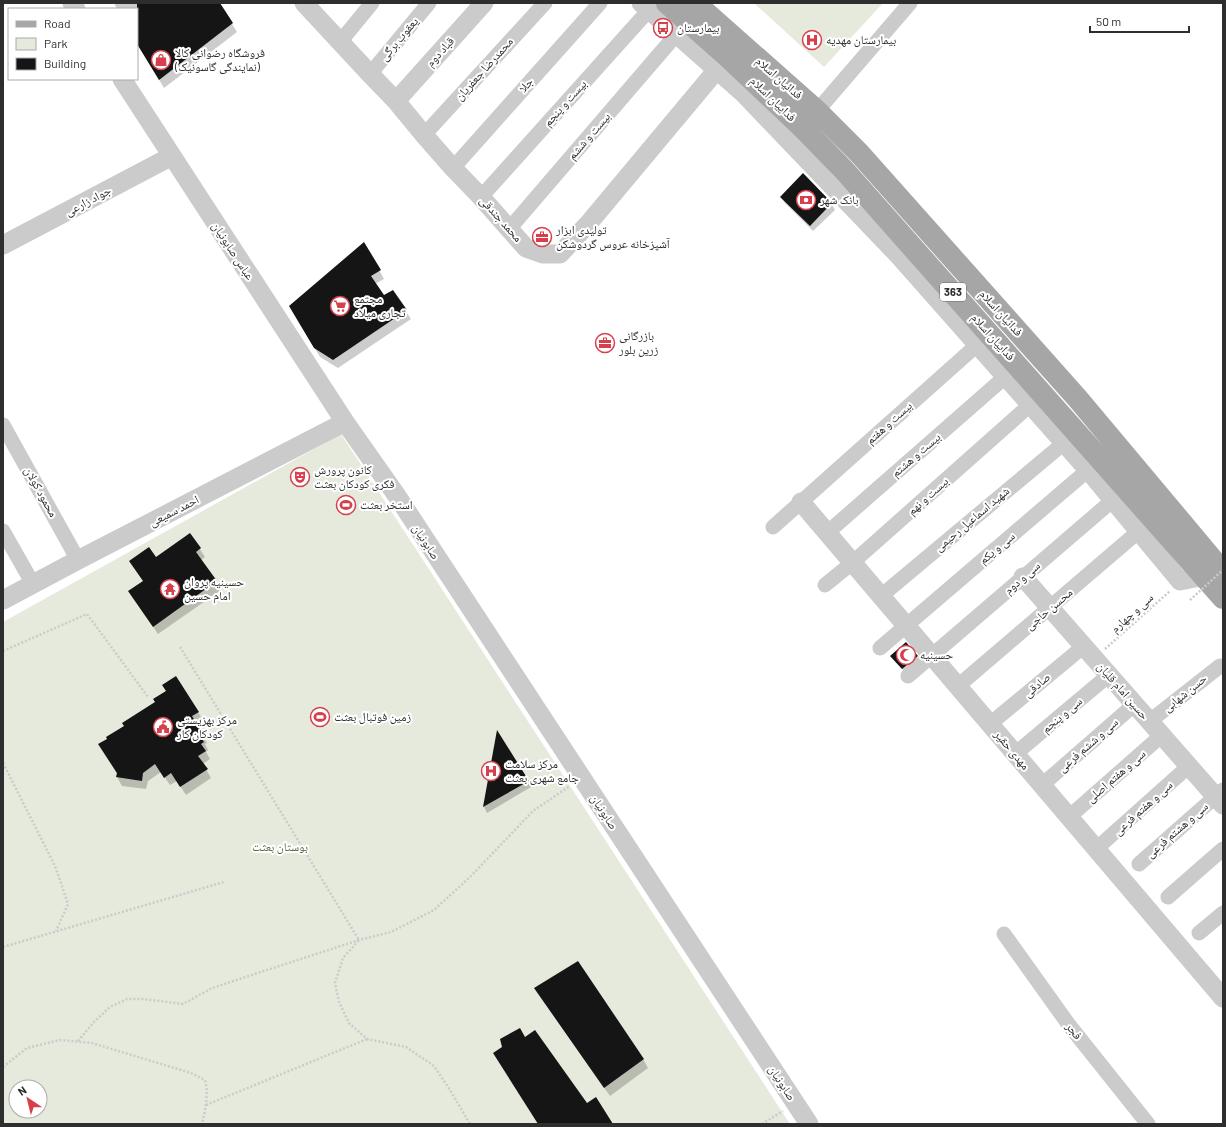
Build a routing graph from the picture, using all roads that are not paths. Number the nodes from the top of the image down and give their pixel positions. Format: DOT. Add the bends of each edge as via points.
graph roads {
  1 [pos="372,3"];
  2 [pos="429,3"];
  3 [pos="484,3"];
  4 [pos="545,3"];
  5 [pos="600,3"];
  6 [pos="695,3"];
  7 [pos="910,3"];
  8 [pos="308,4"];
  9 [pos="652,5"];
  10 [pos="340,42"];
  11 [pos="669,43"];
  12 [pos="723,63"];
  13 [pos="370,74"];
  14 [pos="123,80"];
  15 [pos="396,101"];
  16 [pos="817,111"];
  17 [pos="424,135"];
  18 [pos="172,156"];
  19 [pos="452,168"];
  20 [pos="837,177"];
  21 [pos="481,197"];
  22 [pos="509,229"];
  23 [pos="3,245"];
  24 [pos="977,344"];
  25 [pos="1005,376"];
  26 [pos="1078,399"];
  27 [pos="1030,405"];
  28 [pos="345,422"];
  29 [pos="3,425"];
  30 [pos="1064,443"];
  31 [pos="1088,470"];
  32 [pos="1113,500"];
  33 [pos="801,502"];
  34 [pos="773,527"];
  35 [pos="3,531"];
  36 [pos="1139,531"];
  37 [pos="827,533"];
  38 [pos="1180,548"];
  39 [pos="78,560"];
  40 [pos="852,562"];
  41 [pos="1217,573"];
  42 [pos="1023,577"];
  43 [pos="32,584"];
  44 [pos="825,586"];
  45 [pos="881,596"];
  46 [pos="1223,598"];
  47 [pos="3,600"];
  48 [pos="1050,608"];
  49 [pos="906,625"];
  50 [pos="880,648"];
  51 [pos="1089,652"];
  52 [pos="932,656"];
  53 [pos="1220,666"];
  54 [pos="1109,675"];
  55 [pos="908,676"];
  56 [pos="958,686"];
  57 [pos="1135,704"];
  58 [pos="1150,721"];
  59 [pos="990,724"];
  60 [pos="1162,735"];
  61 [pos="1015,754"];
  62 [pos="1189,766"];
  63 [pos="1042,785"];
  64 [pos="1221,797"];
  65 [pos="1069,817"];
  66 [pos="1096,849"];
  67 [pos="1223,849"];
  68 [pos="1139,864"];
  69 [pos="1168,897"];
  70 [pos="1223,913"];
  71 [pos="1199,933"];
  72 [pos="1004,934"];
  73 [pos="1223,998"];
  74 [pos="809,1124"];
  75 [pos="1148,1124"];
  1 -- 10 [label="street"];
  2 -- 13 [label="street, یعقوب برگی"];
  3 -- 15 [label="street, قباد دوم"];
  4 -- 17 [label="street, محمدرضا جعفریان"];
  5 -- 19 [label="street, جلا"];
  6 -- 16 [label="main road, فدائیان اسلام"];
  7 -- 16 [label="street"];
  8 -- 10 [label="street, محمد جندقی"];
  9 -- 12 [label="main road, فداییان اسلام / 363"];
  9 -- 21 [label="street, بیست و پنجم"];
  10 -- 13 [label="street, محمد جندقی"];
  11 -- 22 [label="street, بیست و ششم"];
  12 -- 20 [label="main road, فداییان اسلام / 363" via="803,128"];
  12 -- 22 [label="street, محمد جندقی" via="560,254 543,254 526,248"];
  13 -- 15 [label="street, محمد جندقی"];
  14 -- 18 [label="street, عباس صابونیان"];
  15 -- 17 [label="street, محمد جندقی"];
  16 -- 26 [label="main road, فدائیان اسلام" via="859,153"];
  17 -- 19 [label="street, محمد جندقی"];
  18 -- 23 [label="street, جواد زارعی"];
  18 -- 28 [label="street, عباس صابونیان"];
  19 -- 21 [label="street, محمد جندقی"];
  20 -- 24 [label="street" via="899,256"];
  20 -- 38 [label="main road, فداییان اسلام / 363"];
  21 -- 22 [label="street, محمد جندقی"];
  24 -- 25 [label="street"];
  24 -- 33 [label="street, بیست و هفتم"];
  25 -- 27 [label="street"];
  25 -- 37 [label="street, بیست و هشتم"];
  26 -- 38 [label="main road" via="1088,420 1164,519"];
  26 -- 41 [label="main road, فدائیان اسلام"];
  27 -- 30 [label="street"];
  27 -- 40 [label="street, بیست و نهم"];
  28 -- 39 [label="street, احمد سمیعی"];
  28 -- 74 [label="street, صابونیان" via="397,496"];
  29 -- 39 [label="street, محمود کولان"];
  30 -- 31 [label="street"];
  30 -- 45 [label="street, شهید اسماعیل رحیمی"];
  31 -- 32 [label="street"];
  31 -- 49 [label="street, سی و یکم"];
  32 -- 36 [label="street"];
  32 -- 42 [label="street, سی و دوم"];
  33 -- 34 [label="street, بیست و هفتم"];
  33 -- 37 [label="street, مهدی حقیر"];
  35 -- 43 [label="street"];
  36 -- 41 [label="street" via="1183,588"];
  36 -- 48 [label="street, محسن حاجی"];
  37 -- 40 [label="street, مهدی حقیر"];
  38 -- 41 [label="main road, فداییان اسلام / 363"];
  39 -- 43 [label="street, احمد سمیعی"];
  40 -- 44 [label="street, بیست و نهم"];
  40 -- 45 [label="street, مهدی حقیر"];
  41 -- 46 [label="main road, فداییان اسلام / 363"];
  42 -- 48 [label="street, حسین امام قلیان"];
  42 -- 52 [label="street, سی و دوم"];
  43 -- 47 [label="street, احمد سمیعی"];
  45 -- 49 [label="street, مهدی حقیر"];
  48 -- 51 [label="street, حسین امام قلیان"];
  48 -- 56 [label="street, محسن حاجی"];
  49 -- 50 [label="street, سی و یکم"];
  49 -- 52 [label="street, مهدی حقیر"];
  51 -- 54 [label="street, حسین امام قلیان"];
  51 -- 59 [label="street, صادقی"];
  52 -- 55 [label="street, سی و دوم"];
  52 -- 56 [label="street, مهدی حقیر"];
  53 -- 58 [label="street, حسن شهابی"];
  54 -- 57 [label="street, حسین امام قلیان"];
  54 -- 61 [label="street, سی و پنجم"];
  56 -- 59 [label="street, مهدی حقیر"];
  57 -- 58 [label="street, حسین امام قلیان"];
  57 -- 63 [label="street, سی و ششم فرعی"];
  58 -- 60 [label="street, حسین امام قلیان"];
  59 -- 61 [label="street, مهدی حقیر"];
  60 -- 62 [label="street, حسین امام قلیان"];
  60 -- 65 [label="street, سی و هفتم اصلی"];
  61 -- 63 [label="street, مهدی حقیر"];
  62 -- 64 [label="street, حسین امام قلیان"];
  62 -- 66 [label="street, سی و هفتم فرعی"];
  63 -- 65 [label="street, مهدی حقیر"];
  64 -- 68 [label="street, سی و هشتم فرعی"];
  65 -- 66 [label="street, مهدی حقیر"];
  66 -- 73 [label="street, مهدی حقیر"];
  67 -- 69 [label="street"];
  70 -- 71 [label="street"];
  72 -- 75 [label="street, فجر" via="1069,1025"];
}
